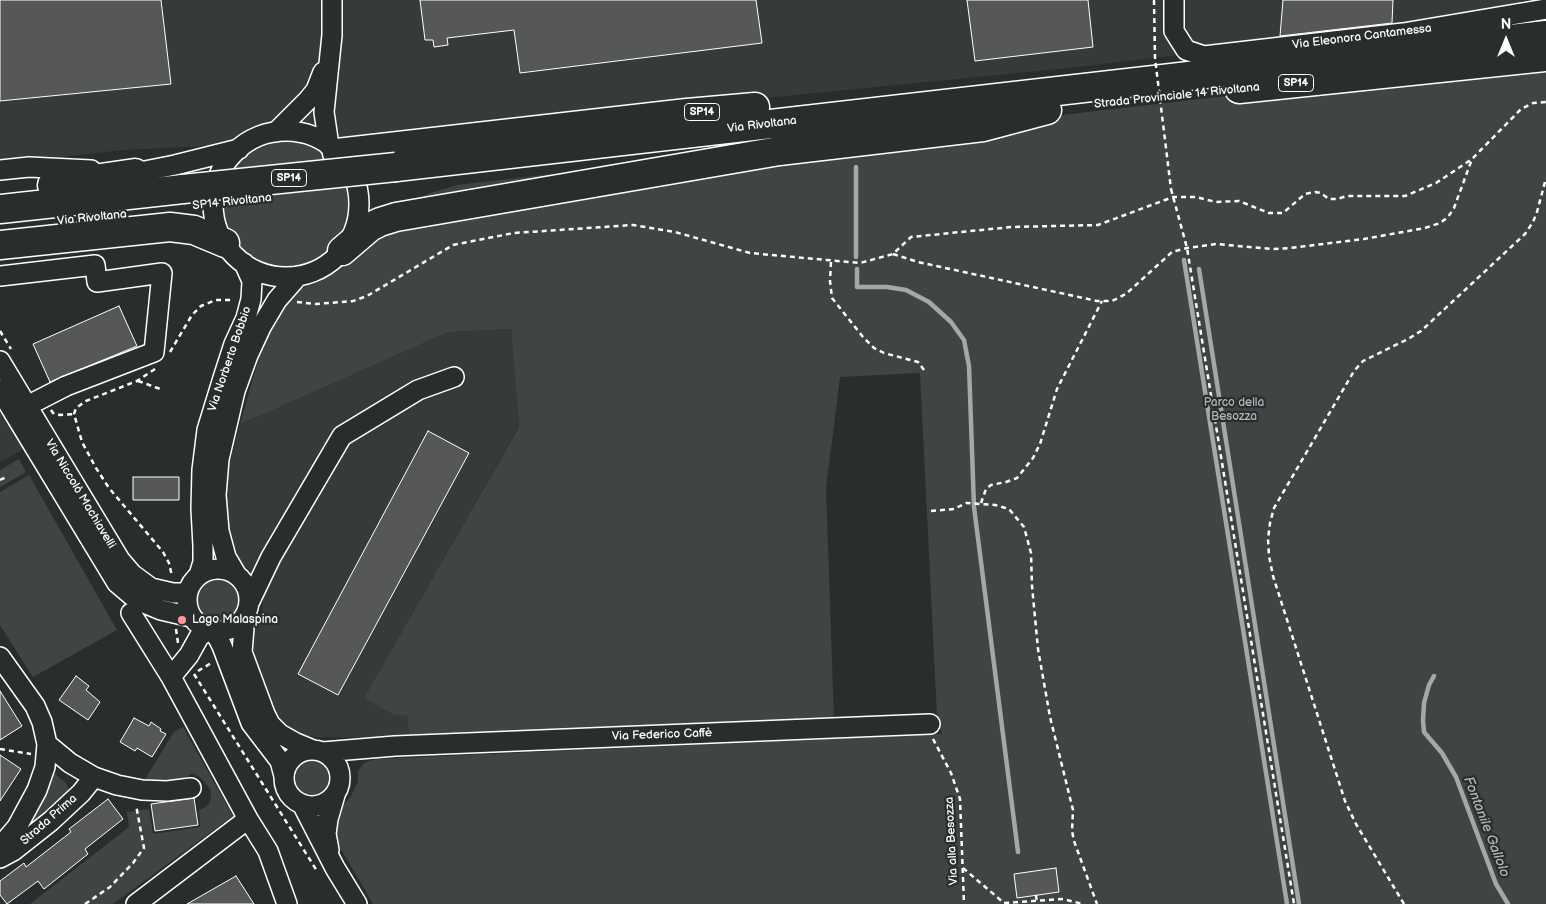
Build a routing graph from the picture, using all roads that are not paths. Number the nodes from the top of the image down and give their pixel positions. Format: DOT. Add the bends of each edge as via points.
graph roads {
  1 [pos="332,0"];
  2 [pos="1174,0"];
  3 [pos="1546,9"];
  4 [pos="1546,35"];
  5 [pos="330,55"];
  6 [pos="1546,57"];
  7 [pos="1068,90"];
  8 [pos="1047,110"];
  9 [pos="276,132"];
  10 [pos="239,149"];
  11 [pos="333,149"];
  12 [pos="0,170"];
  13 [pos="135,173"];
  14 [pos="397,175"];
  15 [pos="0,191"];
  16 [pos="184,198"];
  17 [pos="0,209"];
  18 [pos="0,228"];
  19 [pos="225,243"];
  20 [pos="0,246"];
  21 [pos="342,251"];
  22 [pos="244,263"];
  23 [pos="0,276"];
  24 [pos="298,276"];
  25 [pos="7,358"];
  26 [pos="454,377"];
  27 [pos="0,390"];
  28 [pos="35,402"];
  29 [pos="266,566"];
  30 [pos="199,575"];
  31 [pos="240,578"];
  32 [pos="187,593"];
  33 [pos="247,608"];
  34 [pos="131,613"];
  35 [pos="202,625"];
  36 [pos="0,657"];
  37 [pos="174,672"];
  38 [pos="930,724"];
  39 [pos="395,746"];
  40 [pos="46,751"];
  41 [pos="318,751"];
  42 [pos="284,776"];
  43 [pos="94,777"];
  44 [pos="191,788"];
  45 [pos="338,788"];
  46 [pos="302,804"];
  47 [pos="248,819"];
  48 [pos="0,847"];
  49 [pos="0,858"];
  50 [pos="335,868"];
  51 [pos="136,904"];
  52 [pos="287,904"];
  53 [pos="357,904"];
  1 -- 5 [label="street, Via Norberto Bobbio"];
  2 -- 3 [label="street, Via Eleonora Cantamessa" via="1174,31 1186,50 1204,56 1403,33"];
  4 -- 7 [label="highway, Strada Provinciale 14 Rivoltana / SP14"];
  5 -- 9 [label="street, Via Norberto Bobbio" via="316,90"];
  5 -- 11 [label="street, Via Norberto Bobbio" via="324,112"];
  6 -- 8 [label="highway, Strada Provinciale 14 Rivoltana / SP14"];
  7 -- 11 [label="highway, SP14" via="986,88 697,112"];
  7 -- 14 [label="highway, Via Rivoltana / SP14"];
  8 -- 14 [label="highway, Via Rivoltana / SP14"];
  8 -- 21 [label="highway, SP14" via="983,127 779,151 396,217 370,227"];
  9 -- 10 [label="street, Via Norberto Bobbio" via="256,138"];
  9 -- 11 [label="street, Via Norberto Bobbio" via="307,134"];
  10 -- 13 [label="street"];
  10 -- 19 [label="street, Via Norberto Bobbio" via="222,170 214,190 215,218"];
  11 -- 21 [label="street, Via Norberto Bobbio" via="350,171 358,198 355,226"];
  12 -- 13 [label="street" via="29,167"];
  13 -- 15 [label="highway"];
  14 -- 16 [label="highway, SP14 Rivoltana / SP14, bridge"];
  16 -- 17 [label="highway, Via Rivoltana / SP14"];
  16 -- 18 [label="highway, Via Rivoltana / SP14"];
  19 -- 20 [label="highway" via="194,230 170,227"];
  19 -- 22 [label="street, Via Norberto Bobbio"];
  21 -- 24 [label="street, Via Norberto Bobbio" via="324,266"];
  22 -- 24 [label="street, Via Norberto Bobbio" via="270,275"];
  22 -- 30 [label="street, Via Norberto Bobbio" via="252,281 251,299 207,430 202,470 204,546"];
  23 -- 28 [label="street" via="95,265 97,282 162,273 154,352 66,386"];
  24 -- 31 [label="street, Via Norberto Bobbio" via="277,300 248,355 235,391 219,459 216,495 219,531 226,557"];
  25 -- 28 [label="street, Via Niccolò Machiavelli"];
  26 -- 29 [label="street" via="418,390 342,436"];
  27 -- 35 [label="street" via="117,583 137,600"];
  28 -- 32 [label="street, Via Niccolò Machiavelli" via="120,560 151,588"];
  29 -- 31 [label="street"];
  29 -- 33 [label="street"];
  30 -- 31 [label="street" via="222,569"];
  30 -- 32 [label="street, Via Norberto Bobbio"];
  31 -- 33 [label="street, Via Norberto Bobbio" via="248,590"];
  32 -- 35 [label="street" via="186,601"];
  33 -- 35 [label="street" via="240,622 227,630"];
  33 -- 41 [label="street, Via Norberto Bobbio" via="242,652 265,714 280,734"];
  34 -- 37 [label="street"];
  35 -- 37 [label="street"];
  35 -- 42 [label="street" via="222,646 251,722 280,761"];
  36 -- 40 [label="street, Strada Prima" via="35,706 42,722"];
  37 -- 47 [label="street"];
  38 -- 39 [label="street, Via Federico Caffè"];
  39 -- 41 [label="street"];
  39 -- 45 [label="street" via="362,756"];
  40 -- 43 [label="street"];
  40 -- 48 [label="street, Strada Prima" via="45,767 30,806"];
  41 -- 42 [label="street" via="304,751 291,760"];
  41 -- 45 [label="street, Via Norberto Bobbio" via="337,764 340,772"];
  42 -- 46 [label="street" via="288,793"];
  43 -- 44 [label="street" via="132,789 167,791"];
  43 -- 49 [label="street, Strada Prima" via="82,793 51,821"];
  45 -- 46 [label="street" via="328,801 320,805"];
  45 -- 50 [label="street" via="326,834"];
  46 -- 50 [label="street"];
  47 -- 51 [label="street"];
  47 -- 52 [label="street" via="268,851"];
  50 -- 53 [label="street"];
}
